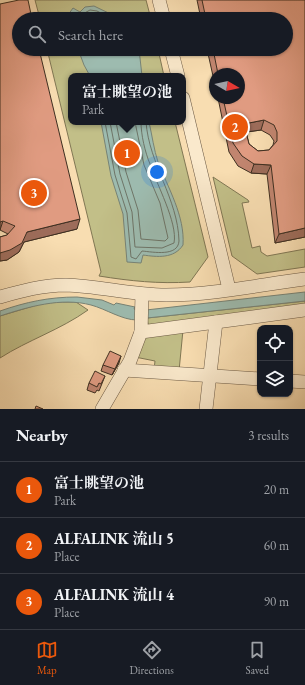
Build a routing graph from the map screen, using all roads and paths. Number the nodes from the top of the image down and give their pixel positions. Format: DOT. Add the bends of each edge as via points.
graph roads {
  1 [pos="159,0"];
  2 [pos="162,12"];
  3 [pos="173,56"];
  4 [pos="177,73"];
  5 [pos="186,110"];
  6 [pos="305,279"];
  7 [pos="229,289"];
  8 [pos="142,294"];
  9 [pos="0,297"];
  10 [pos="305,310"];
  11 [pos="142,320"];
  12 [pos="216,322"];
  13 [pos="124,370"];
  14 [pos="210,376"];
  15 [pos="257,379"];
  16 [pos="293,381"];
  17 [pos="305,382"];
  18 [pos="102,409"];
  19 [pos="206,409"];
  1 -- 2 [label="street"];
  3 -- 4 [label="street"];
  5 -- 7 [label="street"];
  6 -- 7 [label="street"];
  7 -- 8 [label="street" via="189,294"];
  8 -- 9 [label="street" via="65,285 32,288"];
  8 -- 11 [label="street"];
  10 -- 12 [label="street"];
  11 -- 12 [label="street"];
  11 -- 13 [label="street"];
  12 -- 14 [label="street"];
  13 -- 14 [label="street"];
  13 -- 18 [label="street"];
  14 -- 15 [label="street"];
  14 -- 19 [label="street"];
  16 -- 17 [label="street"];
}
